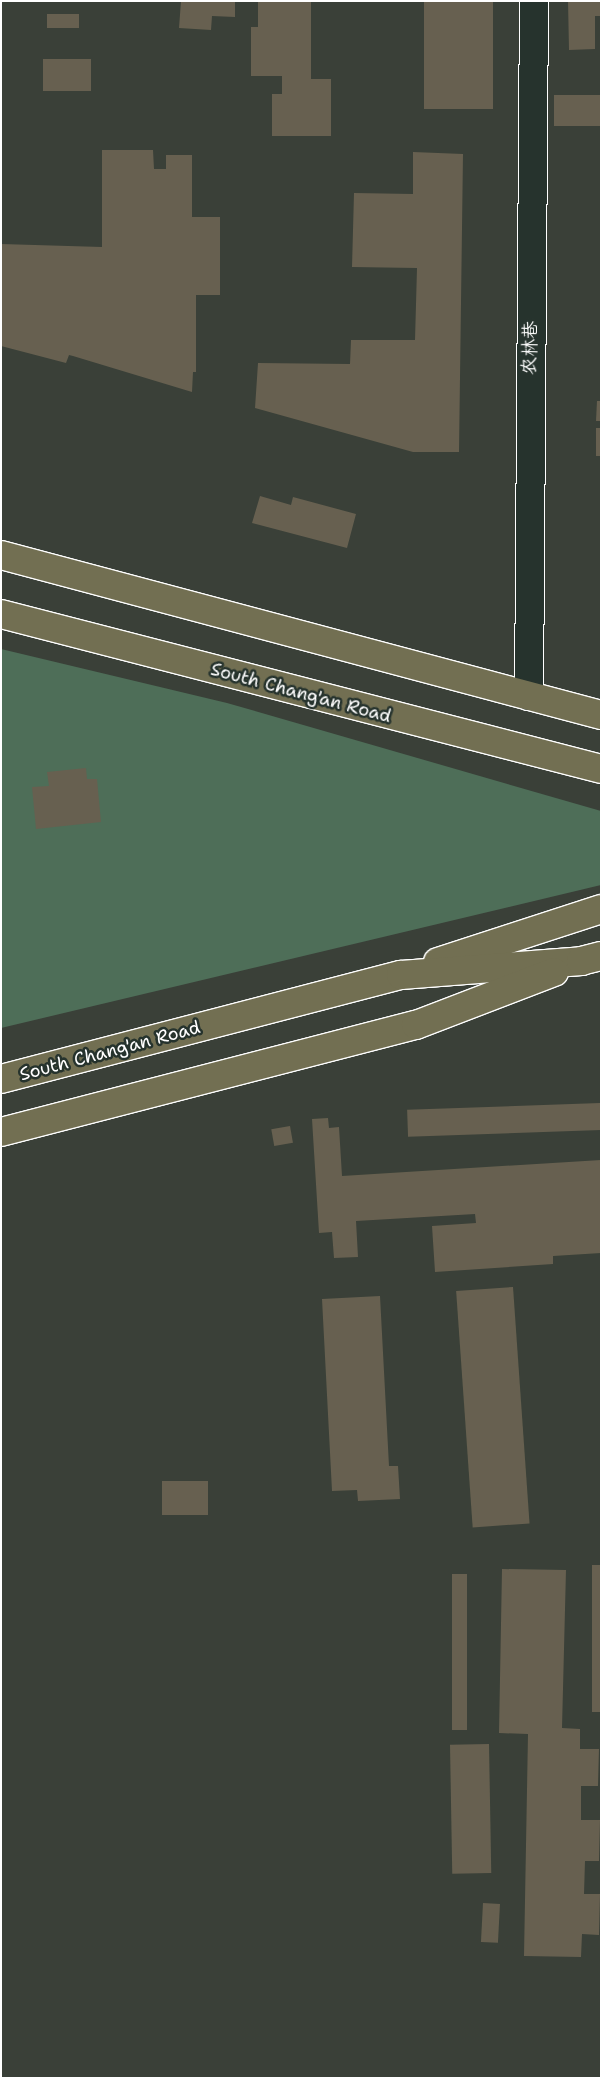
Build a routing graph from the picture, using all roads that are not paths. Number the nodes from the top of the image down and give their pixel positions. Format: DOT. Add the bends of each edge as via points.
graph roads {
  1 [pos="534,1"];
  2 [pos="1,555"];
  3 [pos="1,614"];
  4 [pos="530,696"];
  5 [pos="601,715"];
  6 [pos="594,769"];
  7 [pos="601,909"];
  8 [pos="593,958"];
  9 [pos="401,975"];
  10 [pos="1,1079"];
  11 [pos="1,1132"];
  1 -- 4 [label="street, 农林巷"];
  2 -- 4 [label="main road"];
  3 -- 6 [label="main road, South Chang'an Road"];
  4 -- 5 [label="main road"];
  7 -- 9 [label="main road"];
  8 -- 9 [label="main road, South Chang'an Road"];
  8 -- 11 [label="main road" via="416,1025"];
  9 -- 10 [label="main road, South Chang'an Road"];
}
